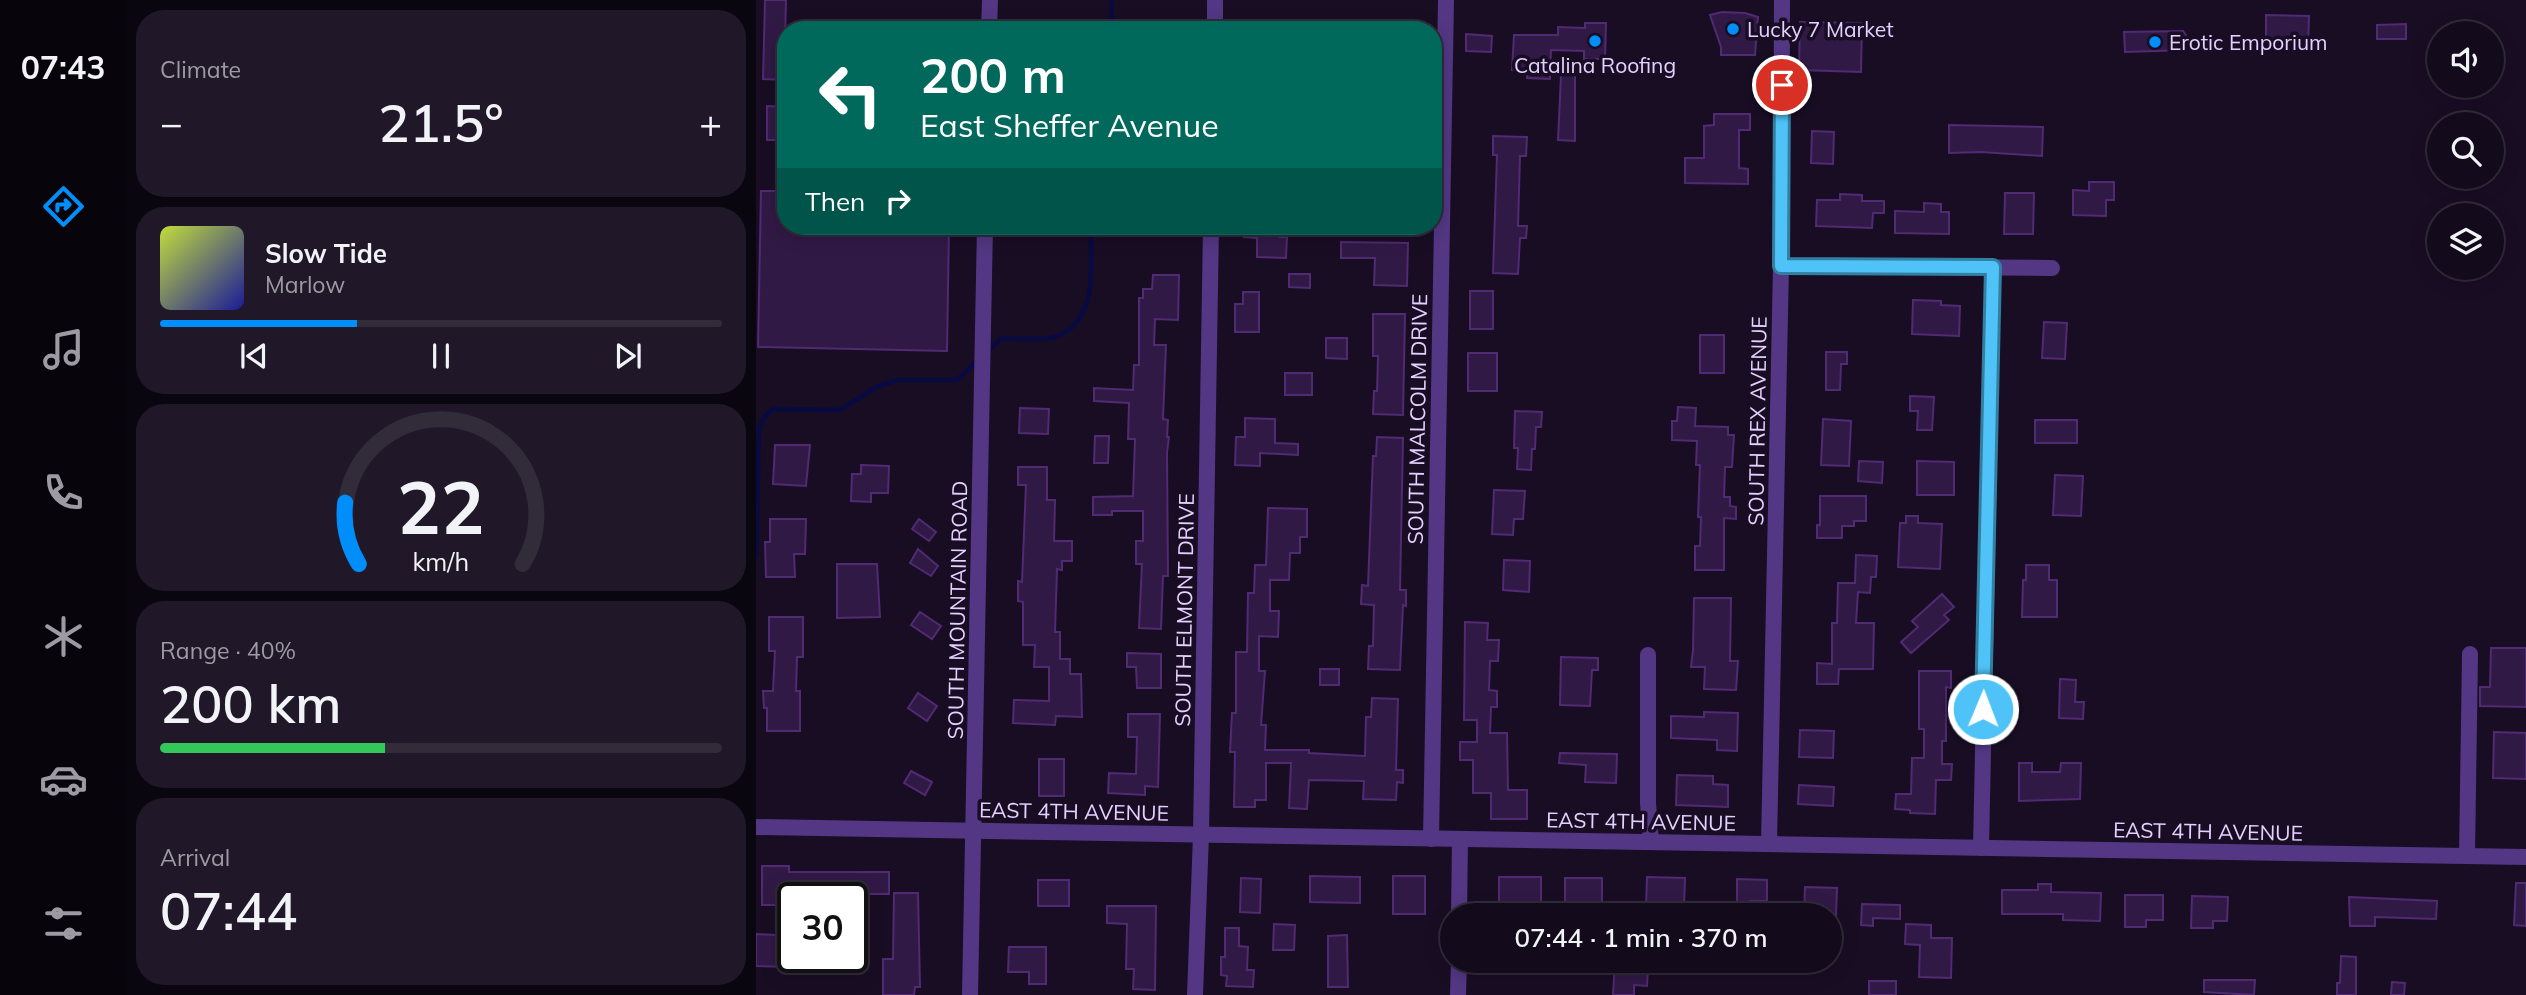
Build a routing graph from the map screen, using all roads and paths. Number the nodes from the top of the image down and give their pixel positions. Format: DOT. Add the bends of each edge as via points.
graph roads {
  1 [pos="990,0"];
  2 [pos="1215,0"];
  3 [pos="1446,0"];
  4 [pos="1782,0"];
  5 [pos="989,21"];
  6 [pos="1215,21"];
  7 [pos="1442,224"];
  8 [pos="985,235"];
  9 [pos="1211,235"];
  10 [pos="1442,235"];
  11 [pos="1781,266"];
  12 [pos="1993,267"];
  13 [pos="2052,268"];
  14 [pos="2470,654"];
  15 [pos="1648,655"];
  16 [pos="756,827"];
  17 [pos="973,831"];
  18 [pos="1201,835"];
  19 [pos="1431,839"];
  20 [pos="1460,839"];
  21 [pos="1651,842"];
  22 [pos="1769,844"];
  23 [pos="1981,848"];
  24 [pos="2467,856"];
  25 [pos="2526,857"];
  26 [pos="1459,903"];
  27 [pos="1458,973"];
  28 [pos="970,995"];
  29 [pos="1195,995"];
  30 [pos="1458,995"];
  1 -- 5 [label="street"];
  2 -- 6 [label="street"];
  3 -- 7 [label="street, SOUTH MALCOLM DRIVE"];
  4 -- 11 [label="street, SOUTH REX AVENUE"];
  8 -- 17 [label="street, SOUTH MOUNTAIN ROAD"];
  9 -- 18 [label="street, SOUTH ELMONT DRIVE"];
  10 -- 19 [label="street, SOUTH MALCOLM DRIVE"];
  11 -- 12 [label="street"];
  11 -- 22 [label="street, SOUTH REX AVENUE"];
  12 -- 13 [label="street"];
  12 -- 23 [label="street"];
  14 -- 24 [label="street"];
  15 -- 21 [label="street"];
  16 -- 17 [label="street, EAST 4TH AVENUE"];
  17 -- 18 [label="street, EAST 4TH AVENUE"];
  17 -- 28 [label="street, SOUTH MOUNTAIN ROAD"];
  18 -- 19 [label="street, EAST 4TH AVENUE"];
  18 -- 29 [label="street, SOUTH ELMONT DRIVE"];
  19 -- 20 [label="street, EAST 4TH AVENUE"];
  20 -- 21 [label="street, EAST 4TH AVENUE"];
  20 -- 26 [label="street"];
  21 -- 22 [label="street, EAST 4TH AVENUE"];
  22 -- 23 [label="street, EAST 4TH AVENUE"];
  23 -- 24 [label="street, EAST 4TH AVENUE"];
  24 -- 25 [label="street, EAST 4TH AVENUE"];
  27 -- 30 [label="street"];
}
